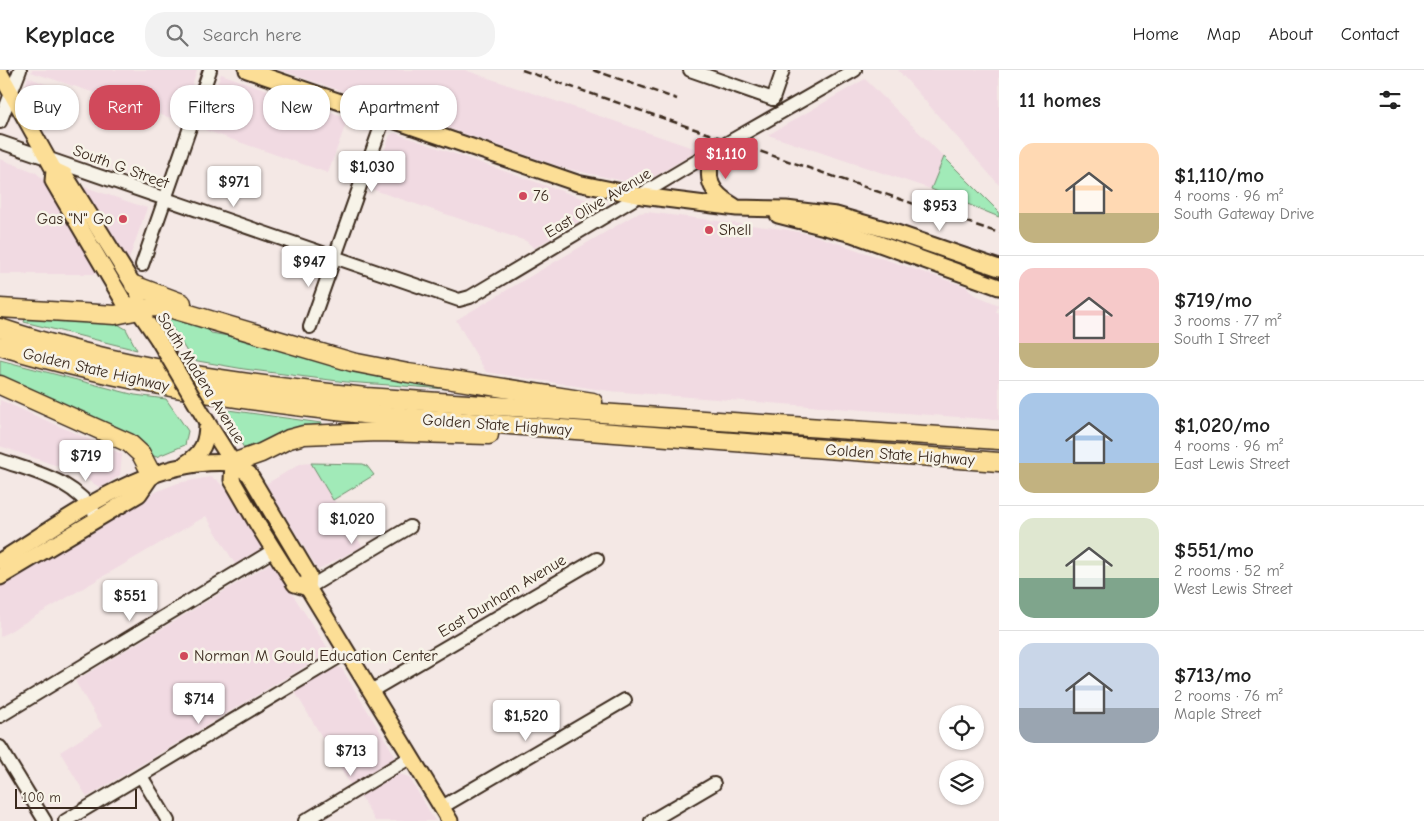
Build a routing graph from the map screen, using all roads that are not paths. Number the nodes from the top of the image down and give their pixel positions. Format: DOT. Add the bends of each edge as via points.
graph roads {
  1 [pos="20,70"];
  2 [pos="210,70"];
  3 [pos="247,70"];
  4 [pos="690,70"];
  5 [pos="783,70"];
  6 [pos="855,70"];
  7 [pos="0,73"];
  8 [pos="11,92"];
  9 [pos="773,99"];
  10 [pos="340,103"];
  11 [pos="780,112"];
  12 [pos="0,122"];
  13 [pos="380,130"];
  14 [pos="419,130"];
  15 [pos="0,142"];
  16 [pos="713,152"];
  17 [pos="51,164"];
  18 [pos="642,196"];
  19 [pos="164,200"];
  20 [pos="737,208"];
  21 [pos="765,210"];
  22 [pos="334,258"];
  23 [pos="142,265"];
  24 [pos="998,268"];
  25 [pos="995,285"];
  26 [pos="134,286"];
  27 [pos="459,300"];
  28 [pos="0,308"];
  29 [pos="139,311"];
  30 [pos="218,320"];
  31 [pos="310,327"];
  32 [pos="0,328"];
  33 [pos="0,346"];
  34 [pos="0,385"];
  35 [pos="707,420"];
  36 [pos="207,422"];
  37 [pos="999,440"];
  38 [pos="703,441"];
  39 [pos="0,460"];
  40 [pos="999,462"];
  41 [pos="233,463"];
  42 [pos="184,465"];
  43 [pos="152,475"];
  44 [pos="94,512"];
  45 [pos="410,527"];
  46 [pos="274,550"];
  47 [pos="597,559"];
  48 [pos="0,561"];
  49 [pos="0,577"];
  50 [pos="308,588"];
  51 [pos="347,652"];
  52 [pos="371,691"];
  53 [pos="625,700"];
  54 [pos="0,716"];
  55 [pos="0,747"];
  56 [pos="411,757"];
  57 [pos="141,776"];
  58 [pos="714,784"];
  59 [pos="442,807"];
  60 [pos="44,821"];
  61 [pos="65,821"];
  62 [pos="168,821"];
  63 [pos="305,821"];
  64 [pos="450,821"];
  65 [pos="650,821"];
  1 -- 8 [label="street"];
  2 -- 19 [label="street"];
  3 -- 10 [label="main road"];
  4 -- 9 [label="street"];
  5 -- 9 [label="street"];
  6 -- 11 [label="street, East Olive Avenue"];
  7 -- 8 [label="main road, South Madera Avenue"];
  8 -- 12 [label="street"];
  8 -- 17 [label="main road, South Madera Avenue"];
  9 -- 11 [label="street"];
  11 -- 16 [label="street, East Olive Avenue"];
  13 -- 22 [label="street"];
  14 -- 18 [label="main road" via="577,183"];
  15 -- 17 [label="street, South G Street"];
  16 -- 18 [label="street, East Olive Avenue"];
  16 -- 20 [label="main road" via="708,168 709,180 720,197"];
  17 -- 19 [label="street, South G Street"];
  17 -- 26 [label="main road, South Madera Avenue" via="65,175"];
  17 -- 29 [label="main road, South Madera Avenue" via="53,181 124,302"];
  18 -- 20 [label="main road"];
  18 -- 27 [label="street, East Olive Avenue" via="470,297"];
  19 -- 22 [label="street, South G Street"];
  19 -- 23 [label="street"];
  20 -- 21 [label="main road"];
  21 -- 24 [label="main road" via="810,211 853,219"];
  21 -- 25 [label="main road" via="852,234"];
  22 -- 27 [label="street, South G Street"];
  22 -- 31 [label="street"];
  24 -- 25 [label="main road"];
  26 -- 29 [label="main road, South Madera Avenue" via="139,294"];
  26 -- 30 [label="highway" via="212,314"];
  28 -- 29 [label="highway" via="116,315"];
  29 -- 30 [label="highway" via="169,308"];
  29 -- 36 [label="main road, South Madera Avenue, bridge"];
  30 -- 35 [label="highway" via="352,362"];
  32 -- 35 [label="highway, Golden State Highway" via="143,365 268,386 366,397"];
  33 -- 38 [label="highway, Golden State Highway" via="154,385 267,404"];
  34 -- 43 [label="highway" via="129,443 141,454"];
  35 -- 37 [label="highway, Golden State Highway"];
  36 -- 41 [label="main road, South Madera Avenue"];
  36 -- 42 [label="main road" via="204,447"];
  38 -- 40 [label="highway, Golden State Highway"];
  38 -- 41 [label="highway" via="330,433 289,439"];
  39 -- 44 [label="street" via="69,486"];
  41 -- 42 [label="main road"];
  41 -- 46 [label="main road, South Madera Avenue" via="232,480"];
  41 -- 50 [label="main road, South Madera Avenue" via="253,481 309,575"];
  42 -- 43 [label="main road"];
  43 -- 44 [label="main road" via="132,481"];
  44 -- 48 [label="main road"];
  44 -- 49 [label="main road"];
  45 -- 50 [label="street"];
  46 -- 50 [label="main road, South Madera Avenue" via="295,584"];
  46 -- 54 [label="street"];
  47 -- 52 [label="street, East Dunham Avenue"];
  50 -- 51 [label="main road, South Madera Avenue"];
  51 -- 52 [label="main road, South Madera Avenue"];
  51 -- 57 [label="street"];
  52 -- 56 [label="main road, South Madera Avenue"];
  53 -- 59 [label="street"];
  55 -- 60 [label="street"];
  56 -- 59 [label="main road, South Madera Avenue"];
  56 -- 63 [label="street"];
  57 -- 61 [label="street"];
  57 -- 62 [label="street"];
  58 -- 65 [label="street"];
  59 -- 64 [label="main road, South Madera Avenue"];
}
